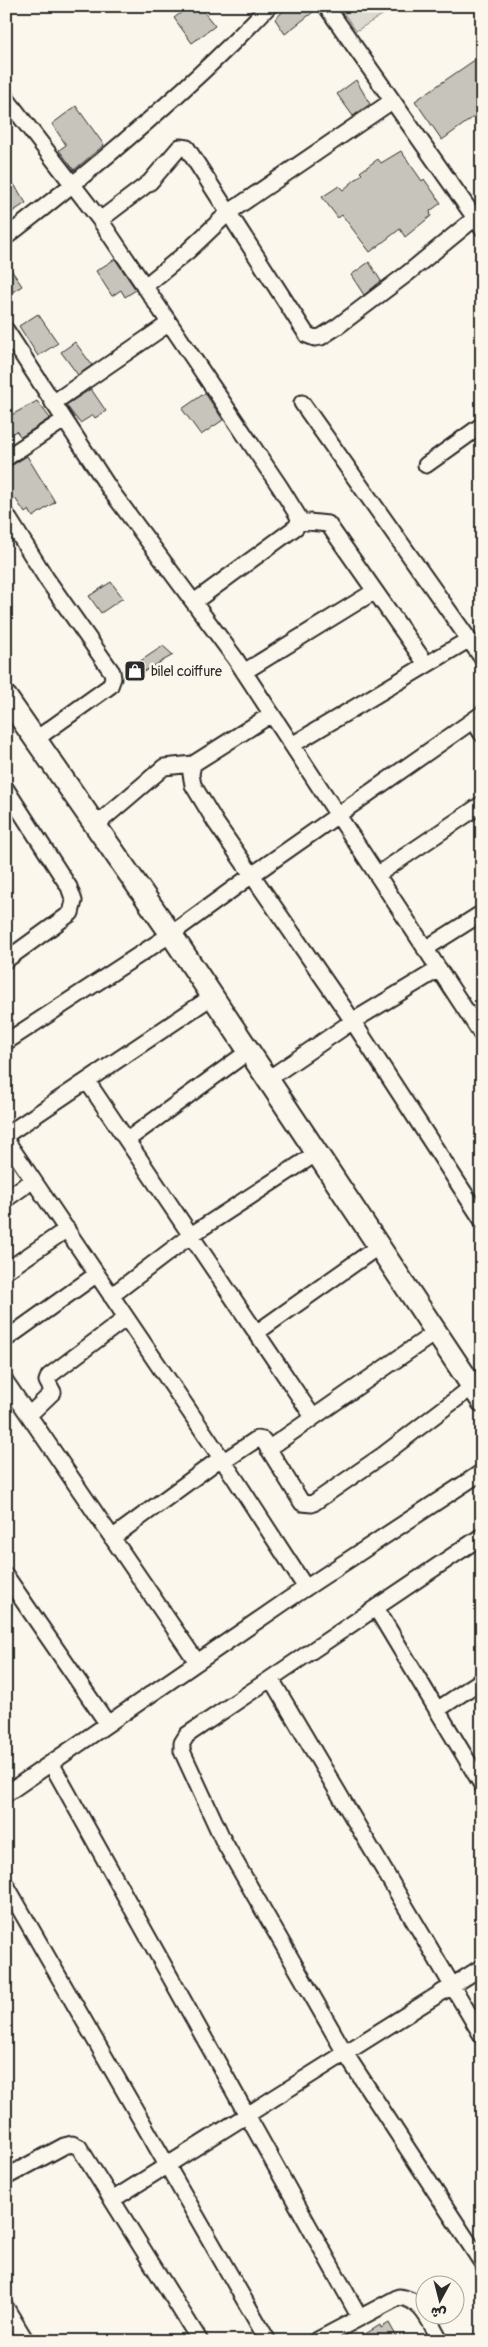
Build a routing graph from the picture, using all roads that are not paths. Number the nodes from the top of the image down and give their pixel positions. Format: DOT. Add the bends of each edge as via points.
graph roads {
  1 [pos="269,6"];
  2 [pos="326,6"];
  3 [pos="392,101"];
  4 [pos="9,105"];
  5 [pos="72,186"];
  6 [pos="228,213"];
  7 [pos="100,220"];
  8 [pos="478,223"];
  9 [pos="6,237"];
  10 [pos="144,287"];
  11 [pos="168,324"];
  12 [pos="6,330"];
  13 [pos="302,402"];
  14 [pos="54,403"];
  15 [pos="64,420"];
  16 [pos="482,425"];
  17 [pos="6,458"];
  18 [pos="426,465"];
  19 [pos="6,514"];
  20 [pos="299,521"];
  21 [pos="375,591"];
  22 [pos="194,602"];
  23 [pos="468,640"];
  24 [pos="482,658"];
  25 [pos="426,664"];
  26 [pos="244,672"];
  27 [pos="6,697"];
  28 [pos="272,714"];
  29 [pos="477,717"];
  30 [pos="482,734"];
  31 [pos="36,739"];
  32 [pos="292,745"];
  33 [pos="193,764"];
  34 [pos="6,789"];
  35 [pos="482,804"];
  36 [pos="338,815"];
  37 [pos="96,825"];
  38 [pos="376,874"];
  39 [pos="252,875"];
  40 [pos="482,913"];
  41 [pos="171,934"];
  42 [pos="425,949"];
  43 [pos="6,960"];
  44 [pos="438,970"];
  45 [pos="213,996"];
  46 [pos="352,1020"];
  47 [pos="482,1036"];
  48 [pos="6,1042"];
  49 [pos="249,1051"];
  50 [pos="268,1079"];
  51 [pos="86,1081"];
  52 [pos="6,1136"];
  53 [pos="6,1140"];
  54 [pos="127,1140"];
  55 [pos="317,1153"];
  56 [pos="33,1180"];
  57 [pos="6,1199"];
  58 [pos="482,1220"];
  59 [pos="66,1229"];
  60 [pos="192,1235"];
  61 [pos="379,1246"];
  62 [pos="6,1271"];
  63 [pos="97,1274"];
  64 [pos="111,1296"];
  65 [pos="126,1318"];
  66 [pos="436,1332"];
  67 [pos="256,1333"];
  68 [pos="6,1339"];
  69 [pos="6,1382"];
  70 [pos="477,1394"];
  71 [pos="29,1415"];
  72 [pos="313,1418"];
  73 [pos="268,1449"];
  74 [pos="222,1459"];
  75 [pos="482,1472"];
  76 [pos="482,1536"];
  77 [pos="112,1538"];
  78 [pos="6,1576"];
  79 [pos="306,1588"];
  80 [pos="376,1608"];
  81 [pos="197,1662"];
  82 [pos="271,1679"];
  83 [pos="482,1680"];
  84 [pos="437,1710"];
  85 [pos="107,1723"];
  86 [pos="51,1763"];
  87 [pos="482,1785"];
  88 [pos="8,1788"];
  89 [pos="6,1885"];
  90 [pos="482,1967"];
  91 [pos="452,1986"];
  92 [pos="482,2036"];
  93 [pos="345,2053"];
  94 [pos="247,2115"];
  95 [pos="166,2166"];
  96 [pos="6,2176"];
  97 [pos="112,2200"];
  98 [pos="482,2263"];
  99 [pos="6,2308"];
  100 [pos="360,2316"];
  101 [pos="331,2337"];
  102 [pos="26,2341"];
  103 [pos="200,2341"];
  104 [pos="268,2341"];
  105 [pos="316,2341"];
  106 [pos="441,2341"];
  1 -- 5 [label="street" via="182,90"];
  2 -- 3 [label="street"];
  3 -- 6 [label="street"];
  3 -- 8 [label="street"];
  4 -- 5 [label="street"];
  5 -- 7 [label="street"];
  5 -- 9 [label="street"];
  6 -- 7 [label="street" via="192,154 184,147 177,150 150,182"];
  6 -- 8 [label="street" via="308,335 315,338 321,337"];
  6 -- 10 [label="street"];
  7 -- 10 [label="street"];
  10 -- 11 [label="street"];
  11 -- 14 [label="street"];
  11 -- 20 [label="street" via="280,487"];
  12 -- 14 [label="street"];
  13 -- 23 [label="street"];
  14 -- 15 [label="street"];
  15 -- 17 [label="street"];
  15 -- 22 [label="street" via="111,491"];
  16 -- 18 [label="street"];
  19 -- 31 [label="street" via="113,678 110,686"];
  20 -- 21 [label="street" via="328,524"];
  20 -- 22 [label="street" via="296,528 278,542"];
  21 -- 25 [label="street"];
  21 -- 26 [label="street"];
  22 -- 26 [label="street"];
  23 -- 24 [label="street"];
  23 -- 25 [label="street"];
  25 -- 32 [label="street"];
  26 -- 28 [label="street"];
  27 -- 31 [label="street"];
  28 -- 32 [label="street"];
  28 -- 33 [label="street"];
  29 -- 30 [label="street"];
  29 -- 36 [label="street"];
  31 -- 37 [label="street"];
  32 -- 36 [label="street"];
  33 -- 37 [label="street" via="164,767"];
  33 -- 39 [label="street" via="193,784"];
  34 -- 43 [label="street" via="69,887 74,901 71,913"];
  35 -- 38 [label="street"];
  36 -- 38 [label="street"];
  36 -- 39 [label="street"];
  37 -- 41 [label="street"];
  38 -- 42 [label="street"];
  39 -- 41 [label="street"];
  39 -- 46 [label="street"];
  40 -- 42 [label="street"];
  41 -- 45 [label="street"];
  41 -- 48 [label="street"];
  42 -- 44 [label="street"];
  44 -- 46 [label="street"];
  44 -- 47 [label="street"];
  45 -- 49 [label="street"];
  45 -- 51 [label="street"];
  46 -- 50 [label="street"];
  46 -- 58 [label="street"];
  49 -- 50 [label="street"];
  49 -- 54 [label="street"];
  50 -- 55 [label="street"];
  51 -- 52 [label="street"];
  51 -- 54 [label="street"];
  53 -- 56 [label="street"];
  54 -- 60 [label="street"];
  55 -- 60 [label="street"];
  55 -- 61 [label="street"];
  56 -- 57 [label="street"];
  56 -- 59 [label="street"];
  59 -- 62 [label="street"];
  59 -- 63 [label="street"];
  60 -- 64 [label="street"];
  60 -- 67 [label="street"];
  61 -- 66 [label="street"];
  61 -- 67 [label="street"];
  63 -- 64 [label="street"];
  63 -- 68 [label="street"];
  64 -- 65 [label="street"];
  65 -- 71 [label="street" via="49,1376 47,1381 53,1392"];
  65 -- 74 [label="street"];
  66 -- 70 [label="street"];
  66 -- 72 [label="street"];
  67 -- 72 [label="street"];
  69 -- 71 [label="street"];
  70 -- 73 [label="street" via="312,1504 302,1503"];
  71 -- 77 [label="street"];
  72 -- 73 [label="street"];
  73 -- 74 [label="street" via="263,1440 256,1439"];
  74 -- 77 [label="street"];
  74 -- 79 [label="street"];
  75 -- 79 [label="street"];
  76 -- 80 [label="street"];
  77 -- 81 [label="street"];
  78 -- 85 [label="street"];
  79 -- 81 [label="street"];
  80 -- 82 [label="street"];
  80 -- 84 [label="street"];
  81 -- 85 [label="street"];
  82 -- 91 [label="street"];
  82 -- 93 [label="street" via="187,1735 182,1750 223,1840"];
  83 -- 84 [label="street"];
  84 -- 87 [label="street"];
  85 -- 86 [label="street"];
  86 -- 88 [label="street"];
  86 -- 94 [label="street"];
  89 -- 95 [label="street"];
  90 -- 91 [label="street"];
  91 -- 92 [label="street"];
  91 -- 93 [label="street"];
  93 -- 94 [label="street"];
  93 -- 98 [label="street"];
  94 -- 95 [label="street"];
  94 -- 100 [label="street"];
  95 -- 97 [label="street"];
  95 -- 104 [label="street"];
  96 -- 97 [label="street" via="72,2144 79,2147"];
  97 -- 103 [label="street"];
  99 -- 102 [label="street"];
  100 -- 101 [label="street"];
  100 -- 106 [label="street" via="392,2299 407,2297 419,2306"];
  101 -- 105 [label="street"];
}
